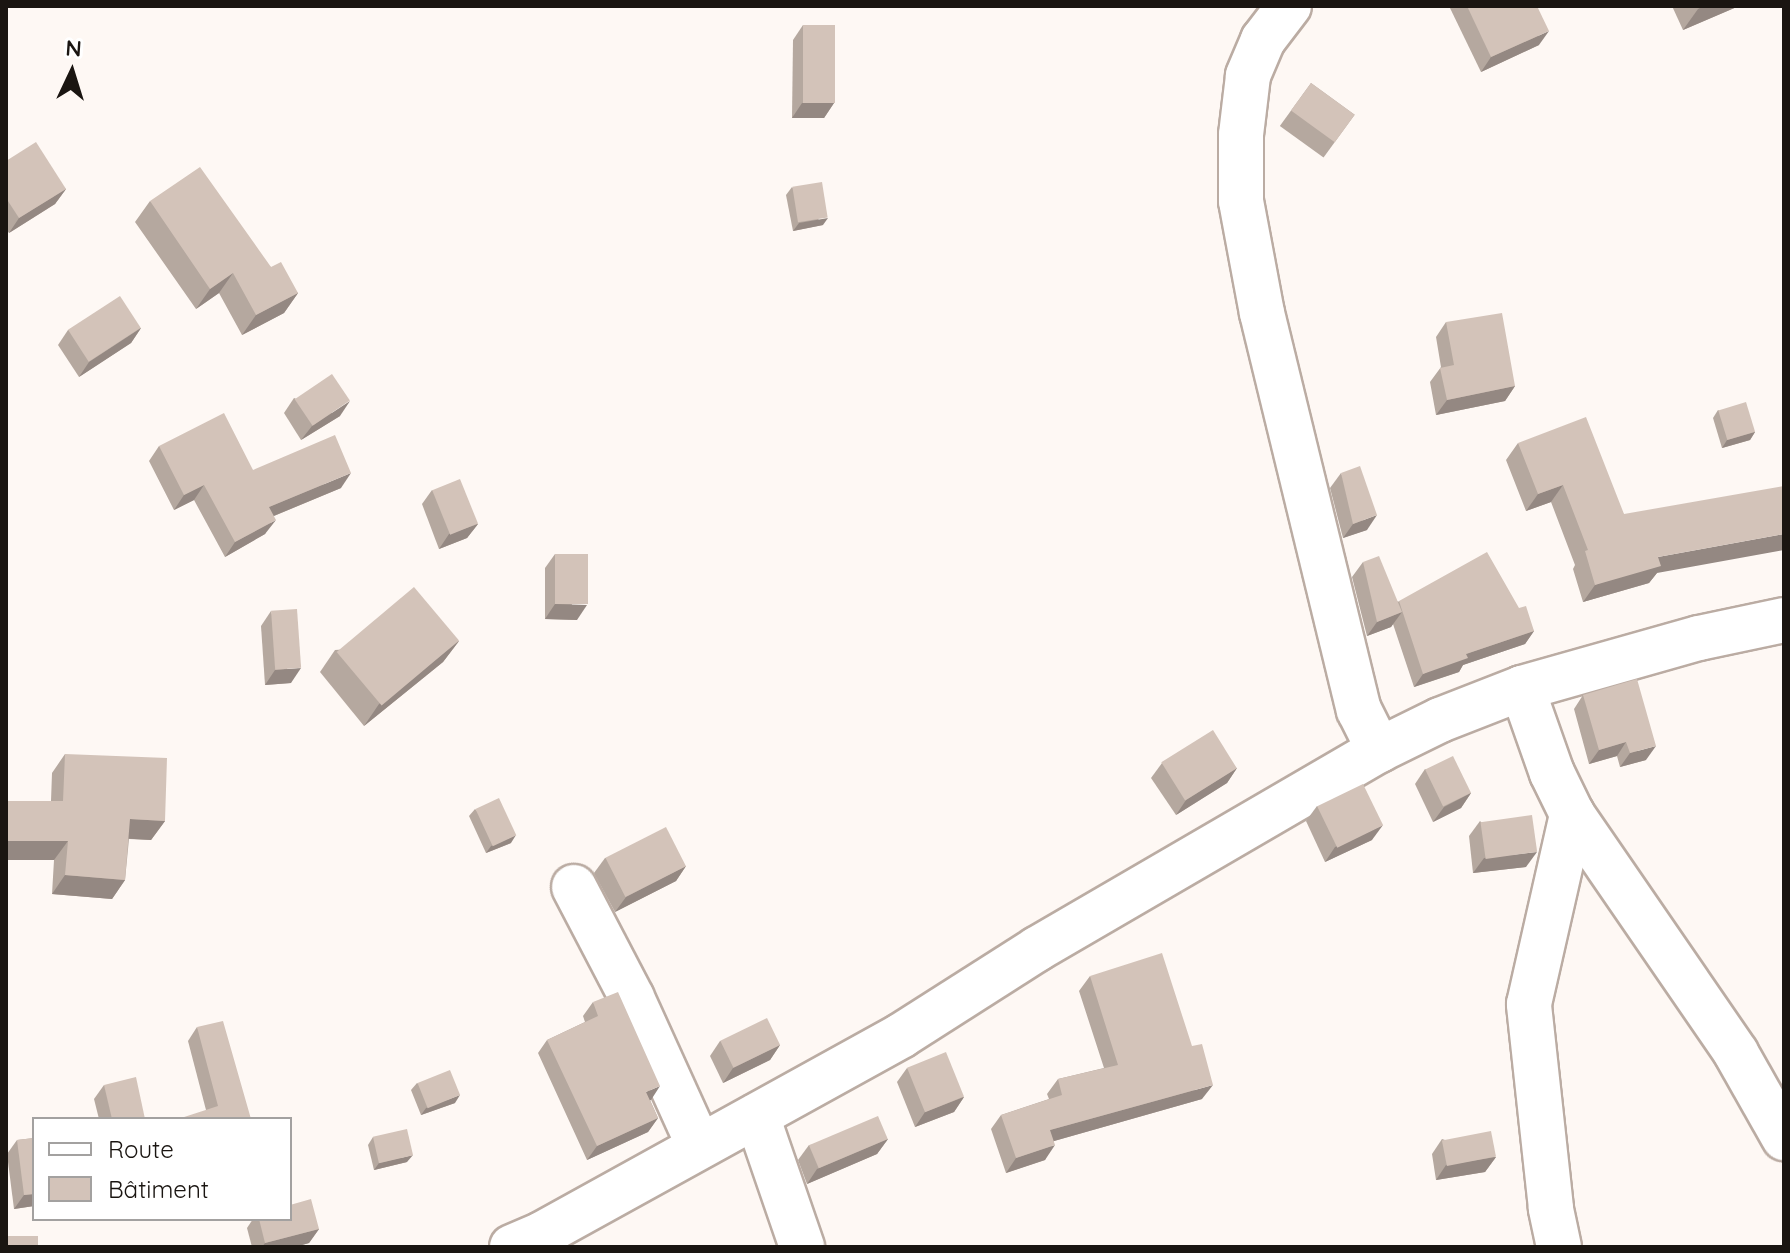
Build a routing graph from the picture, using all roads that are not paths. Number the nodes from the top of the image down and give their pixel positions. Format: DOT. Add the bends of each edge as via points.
graph roads {
  1 [pos="1289,6"];
  2 [pos="1784,620"];
  3 [pos="1522,688"];
  4 [pos="1379,750"];
  5 [pos="1572,814"];
  6 [pos="574,887"];
  7 [pos="757,1116"];
  8 [pos="1784,1138"];
  9 [pos="699,1146"];
  10 [pos="512,1247"];
  11 [pos="802,1247"];
  12 [pos="1559,1247"];
  1 -- 4 [label="street" via="1263,40 1248,76 1241,201 1262,313 1359,710"];
  2 -- 3 [label="street"];
  3 -- 4 [label="street"];
  3 -- 5 [label="street"];
  4 -- 7 [label="street"];
  5 -- 8 [label="street" via="1736,1053"];
  5 -- 12 [label="street" via="1529,1004"];
  6 -- 9 [label="street"];
  7 -- 9 [label="street"];
  7 -- 11 [label="street"];
  9 -- 10 [label="street"];
}
